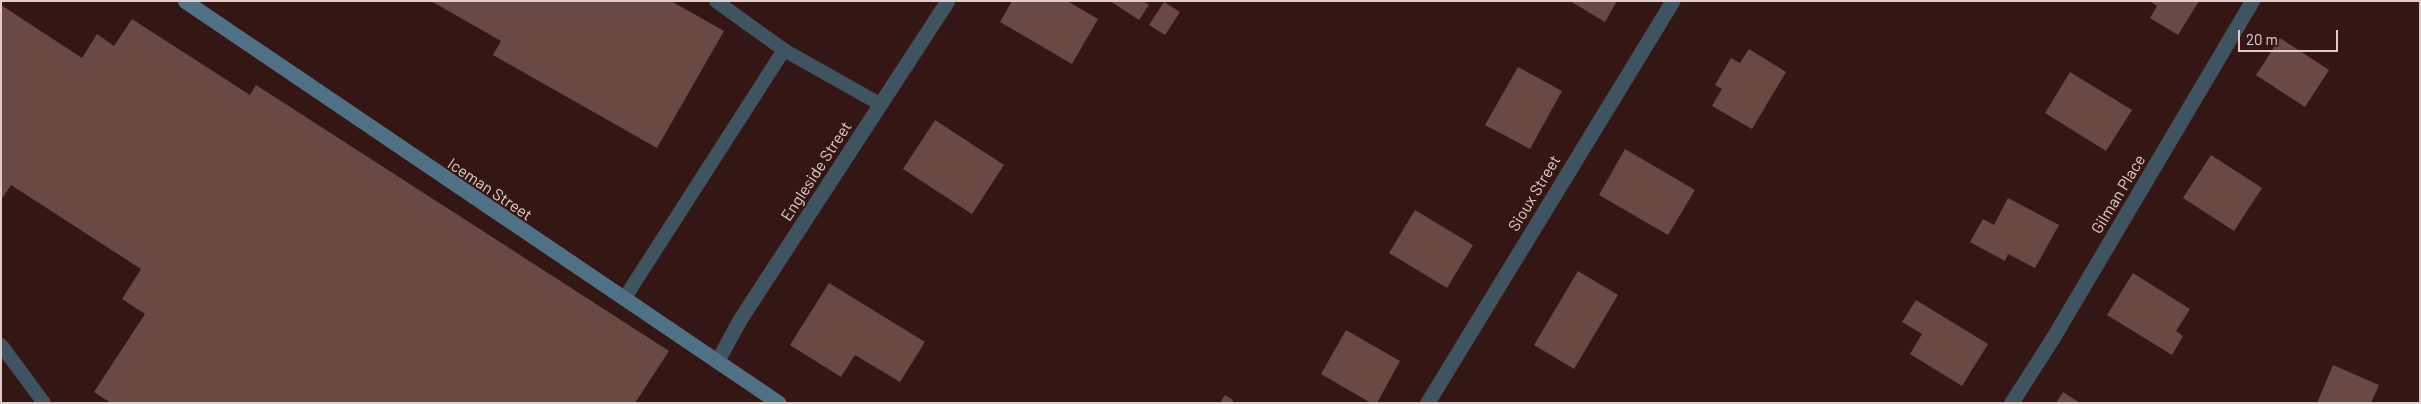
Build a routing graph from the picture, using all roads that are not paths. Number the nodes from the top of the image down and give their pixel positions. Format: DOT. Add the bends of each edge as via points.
graph roads {
  1 [pos="185,1"];
  2 [pos="716,1"];
  3 [pos="947,1"];
  4 [pos="1672,1"];
  5 [pos="2252,1"];
  6 [pos="784,50"];
  7 [pos="880,104"];
  8 [pos="624,299"];
  9 [pos="1,345"];
  10 [pos="717,361"];
  11 [pos="44,403"];
  12 [pos="779,403"];
  13 [pos="1427,403"];
  14 [pos="2011,403"];
  1 -- 8 [label="main road, Iceman Street"];
  2 -- 6 [label="lane"];
  3 -- 7 [label="street, Engleside Street"];
  4 -- 13 [label="street, Sioux Street"];
  5 -- 14 [label="street, Gilman Place"];
  6 -- 7 [label="lane"];
  6 -- 8 [label="lane"];
  7 -- 10 [label="street, Engleside Street"];
  8 -- 10 [label="main road, Iceman Street"];
  9 -- 11 [label="lane"];
  10 -- 12 [label="main road, Iceman Street"];
}
